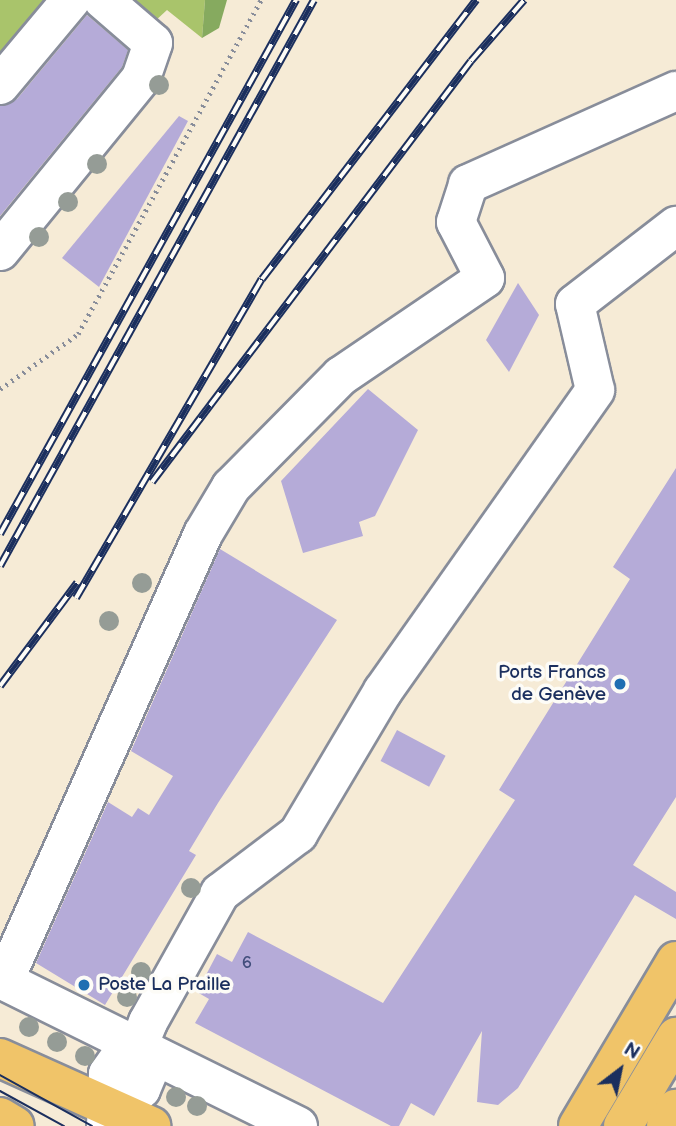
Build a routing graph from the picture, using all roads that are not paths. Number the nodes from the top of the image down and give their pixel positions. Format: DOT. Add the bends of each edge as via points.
graph roads {
  1 [pos="71,0"];
  2 [pos="103,0"];
  3 [pos="0,85"];
  4 [pos="676,91"];
  5 [pos="676,226"];
  6 [pos="0,251"];
  7 [pos="676,961"];
  8 [pos="676,1037"];
  9 [pos="138,1047"];
  10 [pos="0,1058"];
  11 [pos="676,1109"];
  12 [pos="0,1117"];
  13 [pos="109,1118"];
  14 [pos="15,1126"];
  15 [pos="151,1126"];
  16 [pos="298,1126"];
  17 [pos="578,1126"];
  18 [pos="623,1126"];
  19 [pos="666,1126"];
  1 -- 3 [label="lane"];
  2 -- 6 [label="lane" via="153,43 141,78"];
  4 -- 9 [label="lane" via="468,184 456,222 485,278 366,356 298,413 231,487 209,522 4,981"];
  5 -- 9 [label="lane" via="575,304 595,390 383,691 298,834 220,893"];
  7 -- 17 [label="main road" via="626,1020"];
  8 -- 18 [label="main road"];
  9 -- 13 [label="lane" via="149,1070 141,1089"];
  9 -- 16 [label="lane"];
  10 -- 13 [label="main road"];
  11 -- 19 [label="main road"];
  12 -- 14 [label="main road"];
  13 -- 15 [label="main road"];
}
